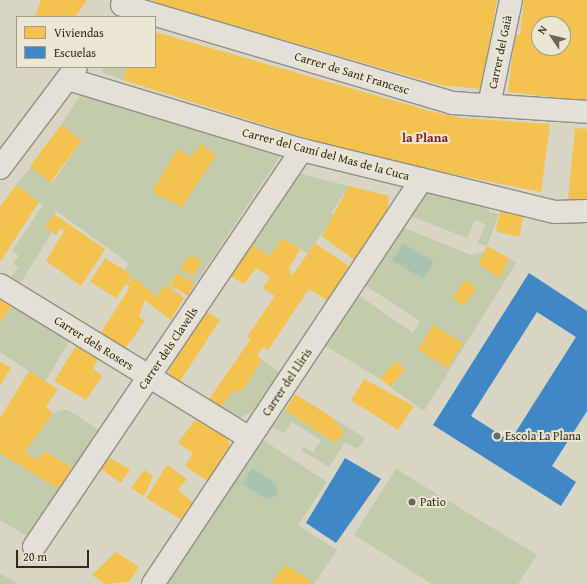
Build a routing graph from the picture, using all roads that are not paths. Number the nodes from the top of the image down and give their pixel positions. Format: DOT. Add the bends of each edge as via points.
graph roads {
  1 [pos="512,0"];
  2 [pos="120,7"];
  3 [pos="151,16"];
  4 [pos="156,17"];
  5 [pos="72,73"];
  6 [pos="489,105"];
  7 [pos="587,112"];
  8 [pos="302,150"];
  9 [pos="0,168"];
  10 [pos="422,179"];
  11 [pos="587,211"];
  12 [pos="0,285"];
  13 [pos="149,376"];
  14 [pos="250,438"];
  15 [pos="34,547"];
  16 [pos="153,584"];
  1 -- 6 [label="street, Carrer del Gaià"];
  2 -- 3 [label="street, Carrer de Sant Francesc"];
  4 -- 6 [label="street, Carrer de Sant Francesc" via="452,103"];
  5 -- 8 [label="street, Carrer del Camí del Mas de la Cuca"];
  5 -- 9 [label="street"];
  6 -- 7 [label="street, Carrer de Sant Francesc"];
  8 -- 10 [label="street, Carrer del Camí del Mas de la Cuca"];
  8 -- 13 [label="street, Carrer dels Clavells"];
  10 -- 11 [label="street, Carrer del Camí del Mas de la Cuca" via="555,212"];
  10 -- 14 [label="street, Carrer del Lliris"];
  12 -- 13 [label="street, Carrer dels Rosers"];
  13 -- 14 [label="street, Carrer dels Rosers"];
  13 -- 15 [label="street, Carrer dels Clavells"];
  14 -- 16 [label="street, Carrer del Lliris"];
}
